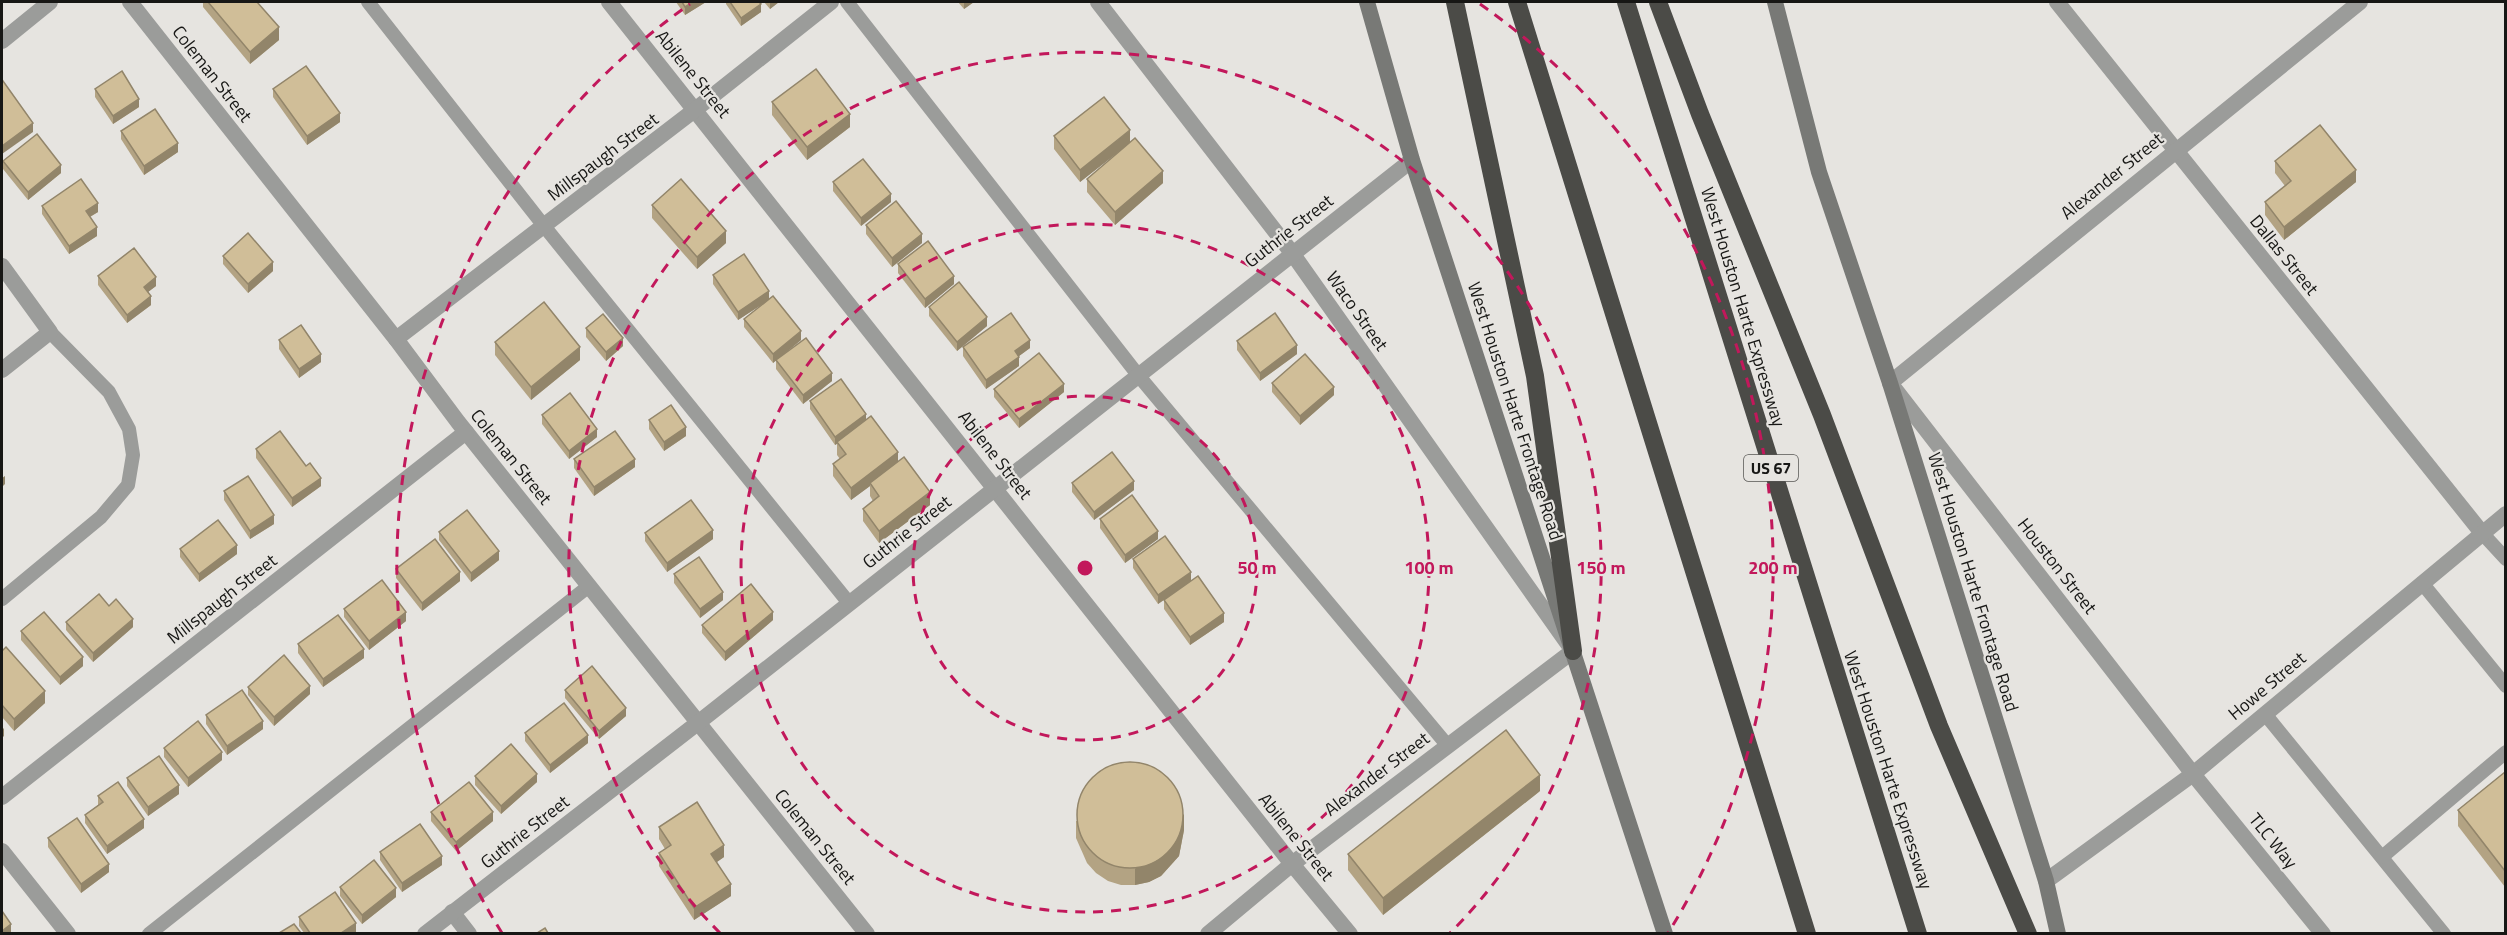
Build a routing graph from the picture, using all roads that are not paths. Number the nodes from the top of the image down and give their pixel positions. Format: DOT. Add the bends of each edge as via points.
graph roads {
  1 [pos="50,2"];
  2 [pos="130,2"];
  3 [pos="368,2"];
  4 [pos="609,2"];
  5 [pos="831,2"];
  6 [pos="847,2"];
  7 [pos="1098,2"];
  8 [pos="1366,2"];
  9 [pos="1455,2"];
  10 [pos="1517,2"];
  11 [pos="1626,2"];
  12 [pos="1658,2"];
  13 [pos="1775,2"];
  14 [pos="2057,2"];
  15 [pos="2360,2"];
  16 [pos="2,41"];
  17 [pos="696,109"];
  18 [pos="2175,150"];
  19 [pos="1412,160"];
  20 [pos="544,226"];
  21 [pos="1292,253"];
  22 [pos="2,266"];
  23 [pos="50,332"];
  24 [pos="396,339"];
  25 [pos="2,370"];
  26 [pos="1138,375"];
  27 [pos="1890,383"];
  28 [pos="466,432"];
  29 [pos="996,487"];
  30 [pos="2505,514"];
  31 [pos="2482,532"];
  32 [pos="2505,559"];
  33 [pos="2422,583"];
  34 [pos="589,586"];
  35 [pos="2,599"];
  36 [pos="849,603"];
  37 [pos="1573,651"];
  38 [pos="2505,686"];
  39 [pos="2265,714"];
  40 [pos="699,722"];
  41 [pos="1448,746"];
  42 [pos="2505,752"];
  43 [pos="2193,774"];
  44 [pos="2,797"];
  45 [pos="2,850"];
  46 [pos="2382,857"];
  47 [pos="1292,864"];
  48 [pos="2046,881"];
  49 [pos="452,912"];
  50 [pos="68,933"];
  51 [pos="149,933"];
  52 [pos="425,933"];
  53 [pos="469,933"];
  54 [pos="867,933"];
  55 [pos="1208,933"];
  56 [pos="1350,933"];
  57 [pos="1665,933"];
  58 [pos="1807,933"];
  59 [pos="1918,933"];
  60 [pos="2028,933"];
  61 [pos="2058,933"];
  62 [pos="2323,933"];
  63 [pos="2444,933"];
  1 -- 16 [label="street"];
  2 -- 24 [label="street, Coleman Street"];
  3 -- 20 [label="lane"];
  4 -- 17 [label="street, Abilene Street"];
  5 -- 17 [label="street, Millspaugh Street"];
  6 -- 26 [label="lane"];
  7 -- 21 [label="street, Waco Street"];
  8 -- 19 [label="main road, West Houston Harte Frontage Road"];
  9 -- 37 [label="highway" via="1534,376"];
  10 -- 58 [label="highway"];
  11 -- 59 [label="highway, West Houston Harte Expressway / US 67"];
  12 -- 60 [label="highway" via="1822,415 1938,726"];
  13 -- 27 [label="main road, West Houston Harte Frontage Road" via="1819,172"];
  14 -- 18 [label="street, Dallas Street"];
  15 -- 18 [label="street, Alexander Street"];
  17 -- 20 [label="street, Millspaugh Street"];
  17 -- 29 [label="street, Abilene Street"];
  18 -- 27 [label="street, Alexander Street"];
  18 -- 31 [label="street, Dallas Street"];
  19 -- 21 [label="street, Guthrie Street"];
  19 -- 37 [label="main road, West Houston Harte Frontage Road"];
  20 -- 24 [label="street, Millspaugh Street"];
  20 -- 36 [label="lane"];
  21 -- 26 [label="street, Guthrie Street"];
  21 -- 37 [label="street, Waco Street"];
  22 -- 23 [label="street"];
  23 -- 25 [label="street"];
  23 -- 35 [label="lane" via="109,392 129,429 133,455 128,485 101,518"];
  24 -- 28 [label="street, Coleman Street"];
  26 -- 29 [label="street, Guthrie Street"];
  26 -- 41 [label="lane"];
  27 -- 43 [label="street, Houston Street"];
  27 -- 48 [label="main road, West Houston Harte Frontage Road"];
  28 -- 34 [label="street, Coleman Street"];
  28 -- 44 [label="street, Millspaugh Street"];
  29 -- 36 [label="street, Guthrie Street"];
  29 -- 47 [label="street, Abilene Street"];
  30 -- 31 [label="street, Howe Street"];
  31 -- 32 [label="lane"];
  31 -- 33 [label="street, Howe Street"];
  33 -- 38 [label="lane"];
  33 -- 39 [label="street, Howe Street"];
  34 -- 40 [label="street, Coleman Street"];
  34 -- 51 [label="lane"];
  36 -- 40 [label="street, Guthrie Street"];
  37 -- 41 [label="street, Alexander Street"];
  37 -- 57 [label="main road, West Houston Harte Frontage Road"];
  39 -- 43 [label="street, Howe Street"];
  39 -- 46 [label="lane"];
  40 -- 49 [label="street, Guthrie Street"];
  40 -- 54 [label="street, Coleman Street"];
  41 -- 47 [label="street, Alexander Street"];
  42 -- 46 [label="lane"];
  43 -- 48 [label="street, Howe Street"];
  43 -- 62 [label="street, TLC Way"];
  45 -- 50 [label="street"];
  46 -- 63 [label="lane"];
  47 -- 55 [label="street, Alexander Street"];
  47 -- 56 [label="street, Abilene Street"];
  48 -- 61 [label="main road, West Houston Harte Frontage Road"];
  49 -- 52 [label="street, Guthrie Street"];
  49 -- 53 [label="street"];
}
